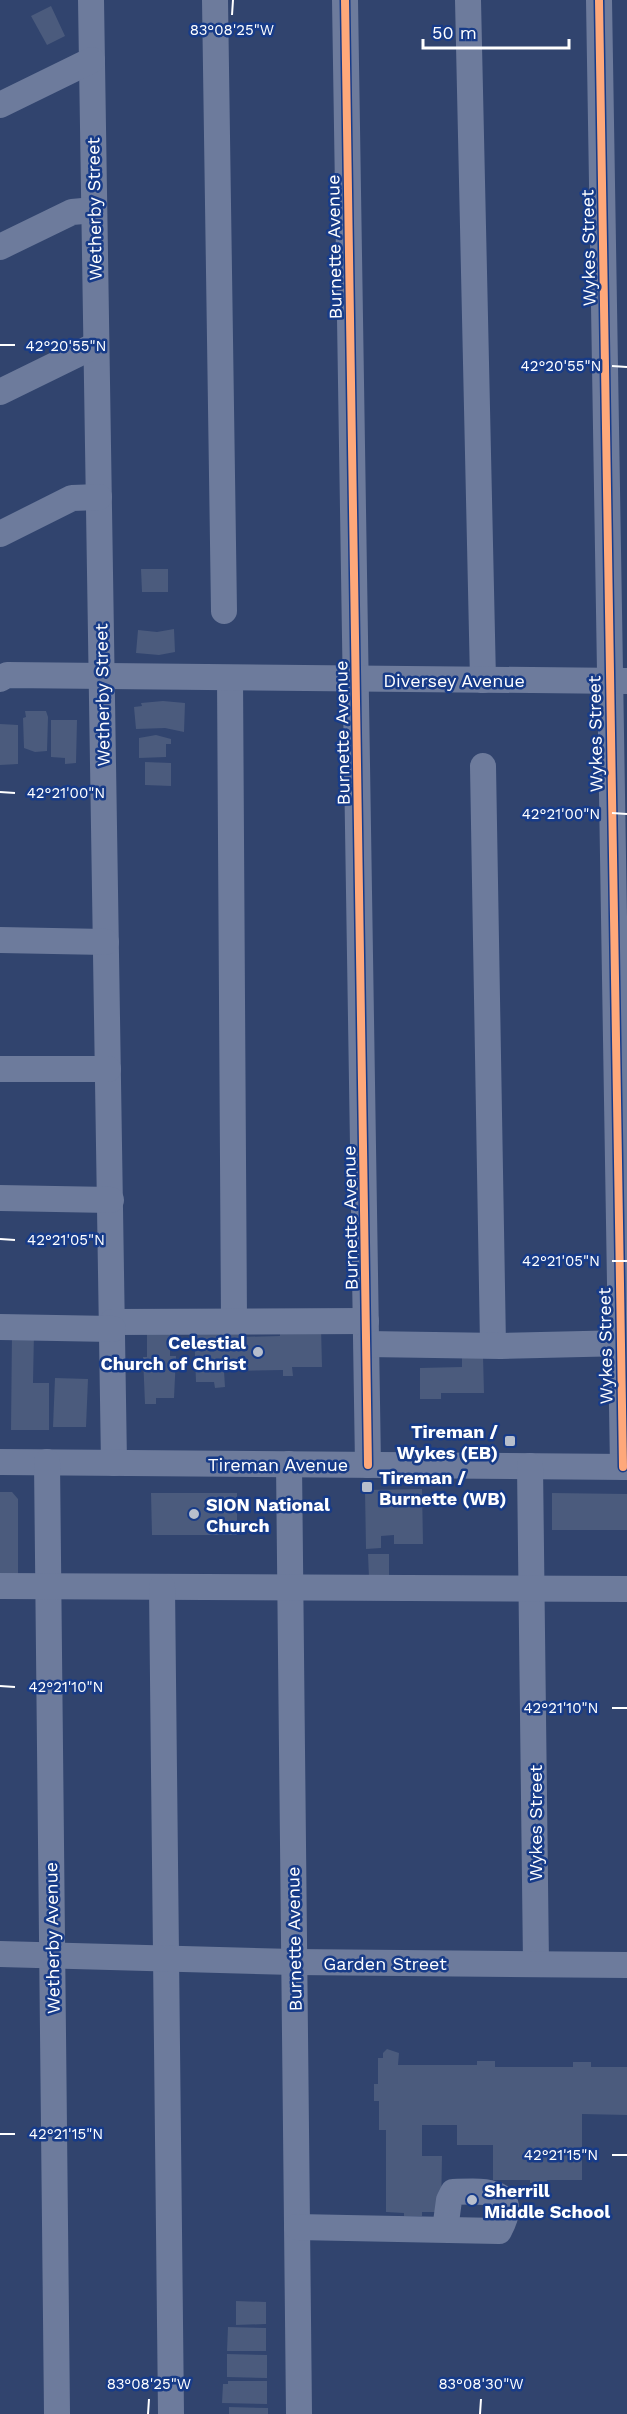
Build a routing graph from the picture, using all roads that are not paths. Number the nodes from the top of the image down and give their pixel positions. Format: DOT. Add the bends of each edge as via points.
graph roads {
  1 [pos="91,0"];
  2 [pos="215,0"];
  3 [pos="345,0"];
  4 [pos="468,0"];
  5 [pos="599,0"];
  6 [pos="92,60"];
  7 [pos="0,105"];
  8 [pos="94,210"];
  9 [pos="0,247"];
  10 [pos="96,345"];
  11 [pos="0,392"];
  12 [pos="99,497"];
  13 [pos="0,534"];
  14 [pos="224,611"];
  15 [pos="102,676"];
  16 [pos="231,678"];
  17 [pos="0,679"];
  18 [pos="356,679"];
  19 [pos="483,680"];
  20 [pos="618,681"];
  21 [pos="483,766"];
  22 [pos="0,940"];
  23 [pos="106,942"];
  24 [pos="0,1069"];
  25 [pos="108,1069"];
  26 [pos="0,1198"];
  27 [pos="111,1200"];
  28 [pos="234,1321"];
  29 [pos="113,1326"];
  30 [pos="0,1328"];
  31 [pos="366,1333"];
  32 [pos="623,1343"];
  33 [pos="493,1345"];
  34 [pos="0,1462"];
  35 [pos="47,1462"];
  36 [pos="114,1462"];
  37 [pos="289,1464"];
  38 [pos="368,1465"];
  39 [pos="530,1466"];
  40 [pos="625,1467"];
  41 [pos="0,1586"];
  42 [pos="48,1586"];
  43 [pos="162,1587"];
  44 [pos="290,1587"];
  45 [pos="533,1588"];
  46 [pos="627,1589"];
  47 [pos="0,1954"];
  48 [pos="52,1956"];
  49 [pos="167,1958"];
  50 [pos="294,1962"];
  51 [pos="536,1964"];
  52 [pos="627,1965"];
  53 [pos="297,2228"];
  54 [pos="446,2230"];
  55 [pos="57,2414"];
  56 [pos="171,2414"];
  57 [pos="299,2414"];
  1 -- 6 [label="street, Wetherby Street"];
  2 -- 14 [label="street"];
  3 -- 18 [label="street, Burnette Avenue"];
  4 -- 19 [label="street"];
  5 -- 20 [label="street, Wykes Street"];
  6 -- 7 [label="street"];
  6 -- 8 [label="street, Wetherby Street"];
  8 -- 9 [label="street" via="72,212"];
  8 -- 10 [label="street, Wetherby Street"];
  10 -- 11 [label="street"];
  10 -- 12 [label="street, Wetherby Street"];
  12 -- 13 [label="street" via="72,498"];
  12 -- 15 [label="street, Wetherby Street"];
  15 -- 16 [label="street, Diversey Avenue"];
  15 -- 17 [label="street, Diversey Avenue" via="7,675"];
  15 -- 23 [label="street, Wetherby Street"];
  16 -- 18 [label="street, Diversey Avenue"];
  16 -- 28 [label="street"];
  18 -- 19 [label="street, Diversey Avenue"];
  18 -- 31 [label="street, Burnette Avenue"];
  19 -- 20 [label="street, Diversey Avenue"];
  20 -- 32 [label="street, Wykes Street"];
  21 -- 33 [label="street"];
  22 -- 23 [label="street"];
  23 -- 25 [label="street, Wetherby Street"];
  24 -- 25 [label="street"];
  25 -- 27 [label="street, Wetherby Street"];
  26 -- 27 [label="street"];
  27 -- 29 [label="street, Wetherby Street"];
  28 -- 29 [label="street"];
  28 -- 31 [label="street"];
  29 -- 30 [label="street"];
  29 -- 36 [label="street, Wetherby Street"];
  31 -- 33 [label="street"];
  31 -- 38 [label="street, Burnette Avenue"];
  32 -- 33 [label="street"];
  32 -- 40 [label="street, Wykes Street"];
  34 -- 35 [label="street, Tireman Avenue"];
  35 -- 36 [label="street, Tireman Avenue"];
  35 -- 42 [label="street, Wetherby Avenue"];
  36 -- 37 [label="street, Tireman Avenue"];
  37 -- 38 [label="street, Tireman Avenue"];
  37 -- 44 [label="street, Burnette Avenue"];
  38 -- 39 [label="street, Tireman Avenue"];
  39 -- 40 [label="street, Tireman Avenue"];
  39 -- 45 [label="street, Wykes Street"];
  41 -- 42 [label="street"];
  42 -- 43 [label="street"];
  42 -- 48 [label="street, Wetherby Avenue"];
  43 -- 44 [label="street"];
  43 -- 49 [label="street"];
  44 -- 45 [label="street"];
  44 -- 50 [label="street, Burnette Avenue"];
  45 -- 46 [label="street"];
  45 -- 51 [label="street, Wykes Street"];
  47 -- 48 [label="street, Garden Street"];
  48 -- 49 [label="street, Garden Street"];
  48 -- 55 [label="street, Wetherby Avenue"];
  49 -- 50 [label="street, Garden Street"];
  49 -- 56 [label="street"];
  50 -- 51 [label="street, Garden Street"];
  50 -- 53 [label="street, Burnette Avenue"];
  51 -- 52 [label="street, Garden Street"];
  53 -- 54 [label="street"];
  53 -- 57 [label="street, Burnette Avenue"];
}
